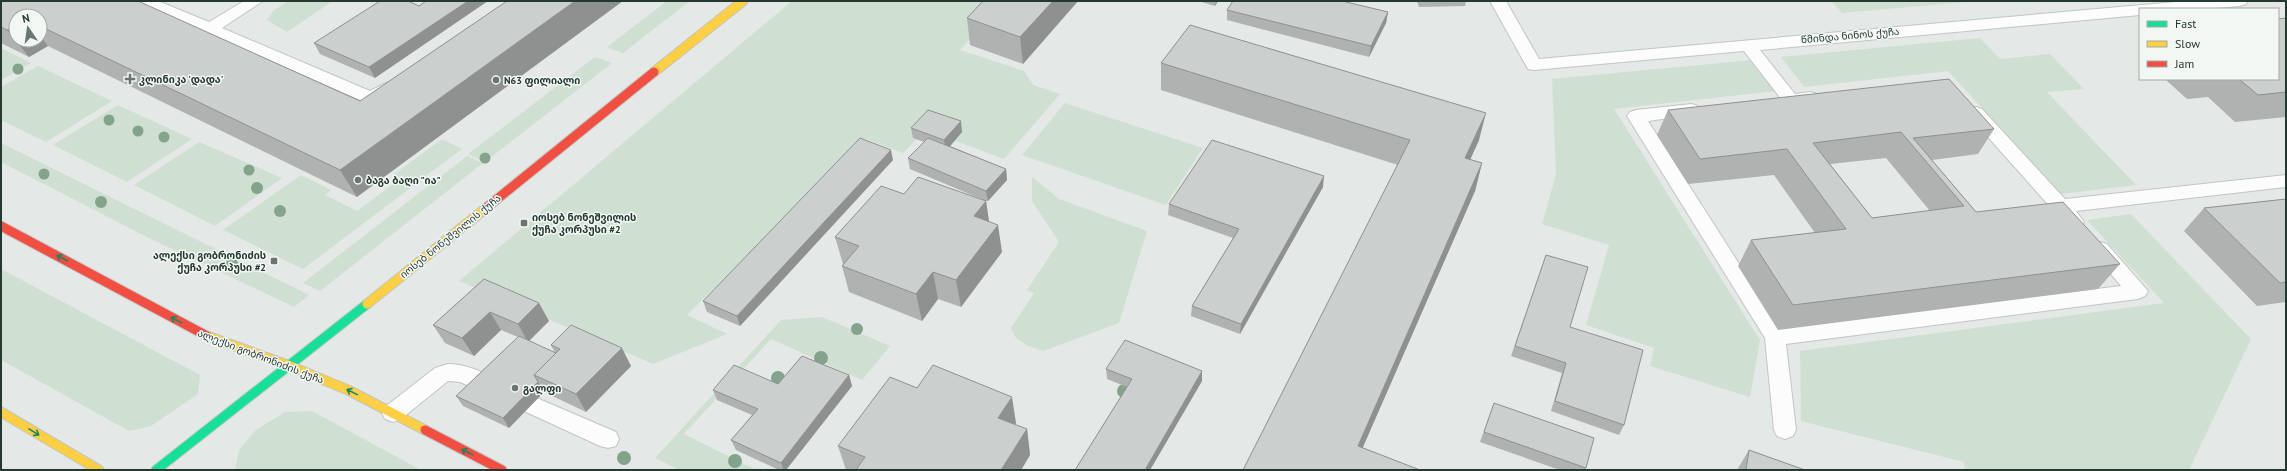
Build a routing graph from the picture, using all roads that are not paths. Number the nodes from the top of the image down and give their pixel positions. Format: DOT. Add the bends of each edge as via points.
graph roads {
  1 [pos="145,1"];
  2 [pos="255,1"];
  3 [pos="742,1"];
  4 [pos="1498,1"];
  5 [pos="2240,1"];
  6 [pos="2126,5"];
  7 [pos="209,29"];
  8 [pos="1748,45"];
  9 [pos="403,76"];
  10 [pos="1830,96"];
  11 [pos="1791,100"];
  12 [pos="1965,101"];
  13 [pos="1768,102"];
  14 [pos="1706,109"];
  15 [pos="2286,181"];
  16 [pos="2061,206"];
  17 [pos="1,226"];
  18 [pos="1775,337"];
  19 [pos="290,366"];
  20 [pos="485,384"];
  21 [pos="532,405"];
  22 [pos="1,412"];
  23 [pos="393,413"];
  24 [pos="1785,430"];
  25 [pos="608,439"];
  26 [pos="99,470"];
  27 [pos="156,470"];
  28 [pos="502,470"];
  1 -- 7 [label="lane"];
  2 -- 7 [label="lane"];
  3 -- 19 [label="main road, იოსებ ნონეშვილის ქუჩა"];
  4 -- 8 [label="lane, წმინდა ნინოს ქუჩა" via="1534,65"];
  5 -- 6 [label="lane, წმინდა ნინოს ქუჩა"];
  6 -- 8 [label="lane, წმინდა ნინოს ქუჩა"];
  7 -- 9 [label="lane" via="371,98"];
  8 -- 11 [label="lane"];
  10 -- 11 [label="lane"];
  11 -- 13 [label="lane"];
  12 -- 16 [label="lane"];
  14 -- 18 [label="lane" via="1636,116"];
  15 -- 16 [label="lane"];
  16 -- 18 [label="lane" via="2138,291"];
  19 -- 17 [label="main road, ალექსი გობრონიძის ქუჩა, one-way" via="206,336"];
  18 -- 24 [label="lane"];
  23 -- 19 [label="main road, ალექსი გობრონიძის ქუჩა, one-way" via="348,390"];
  19 -- 27 [label="main road, იოსებ ნონეშვილის ქუჩა"];
  20 -- 23 [label="lane" via="450,371 442,374"];
  21 -- 25 [label="lane"];
  22 -- 26 [label="main road, one-way"];
  28 -- 23 [label="main road, ალექსი გობრონიძის ქუჩა, one-way"];
}
